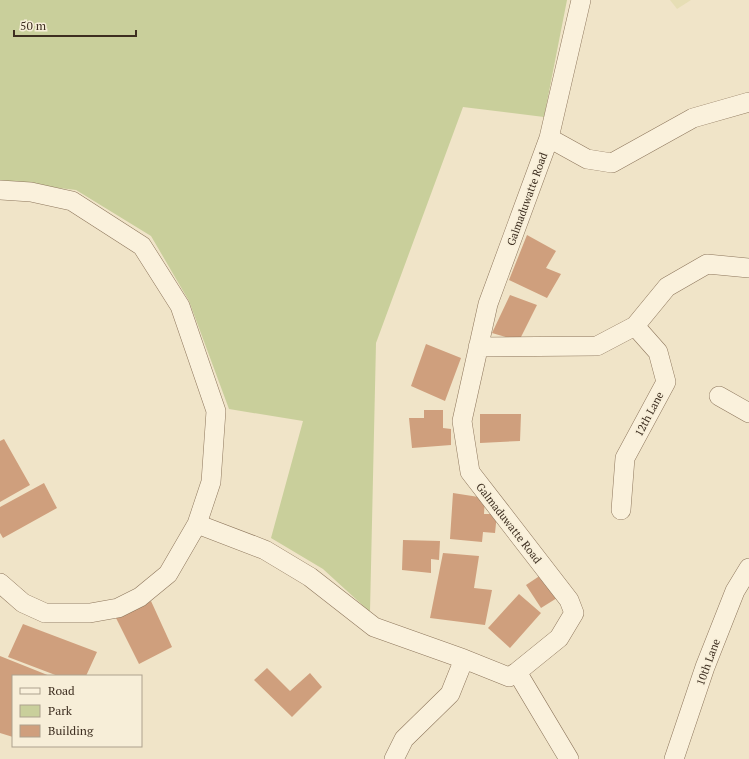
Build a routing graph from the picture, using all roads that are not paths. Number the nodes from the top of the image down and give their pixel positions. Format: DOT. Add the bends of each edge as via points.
graph roads {
  1 [pos="581,0"];
  2 [pos="749,102"];
  3 [pos="549,138"];
  4 [pos="0,190"];
  5 [pos="749,268"];
  6 [pos="635,326"];
  7 [pos="478,347"];
  8 [pos="719,396"];
  9 [pos="749,413"];
  10 [pos="621,510"];
  11 [pos="197,524"];
  12 [pos="749,568"];
  13 [pos="0,583"];
  14 [pos="464,659"];
  15 [pos="516,672"];
  16 [pos="394,759"];
  17 [pos="569,759"];
  18 [pos="674,759"];
  1 -- 3 [label="street, Galmaduwatte Road"];
  2 -- 3 [label="street" via="693,118 612,163 587,159"];
  3 -- 7 [label="street, Galmaduwatte Road" via="488,304"];
  4 -- 11 [label="street" via="32,192 72,201 142,246 180,306 216,411 211,482"];
  5 -- 6 [label="street" via="707,264 667,287"];
  6 -- 7 [label="street" via="597,346"];
  6 -- 10 [label="street, 12th Lane" via="658,352 666,382 625,458"];
  7 -- 15 [label="street, Galmaduwatte Road" via="462,421 470,472 569,600 574,613 559,638"];
  8 -- 9 [label="street"];
  11 -- 13 [label="street" via="168,574 140,597 118,608 90,613 45,612 23,604"];
  11 -- 14 [label="street" via="265,550 310,577 374,627"];
  12 -- 18 [label="street, 10th Lane" via="735,591 705,667"];
  14 -- 15 [label="street" via="509,677"];
  14 -- 16 [label="street" via="450,694 404,739"];
  15 -- 17 [label="street"];
}
